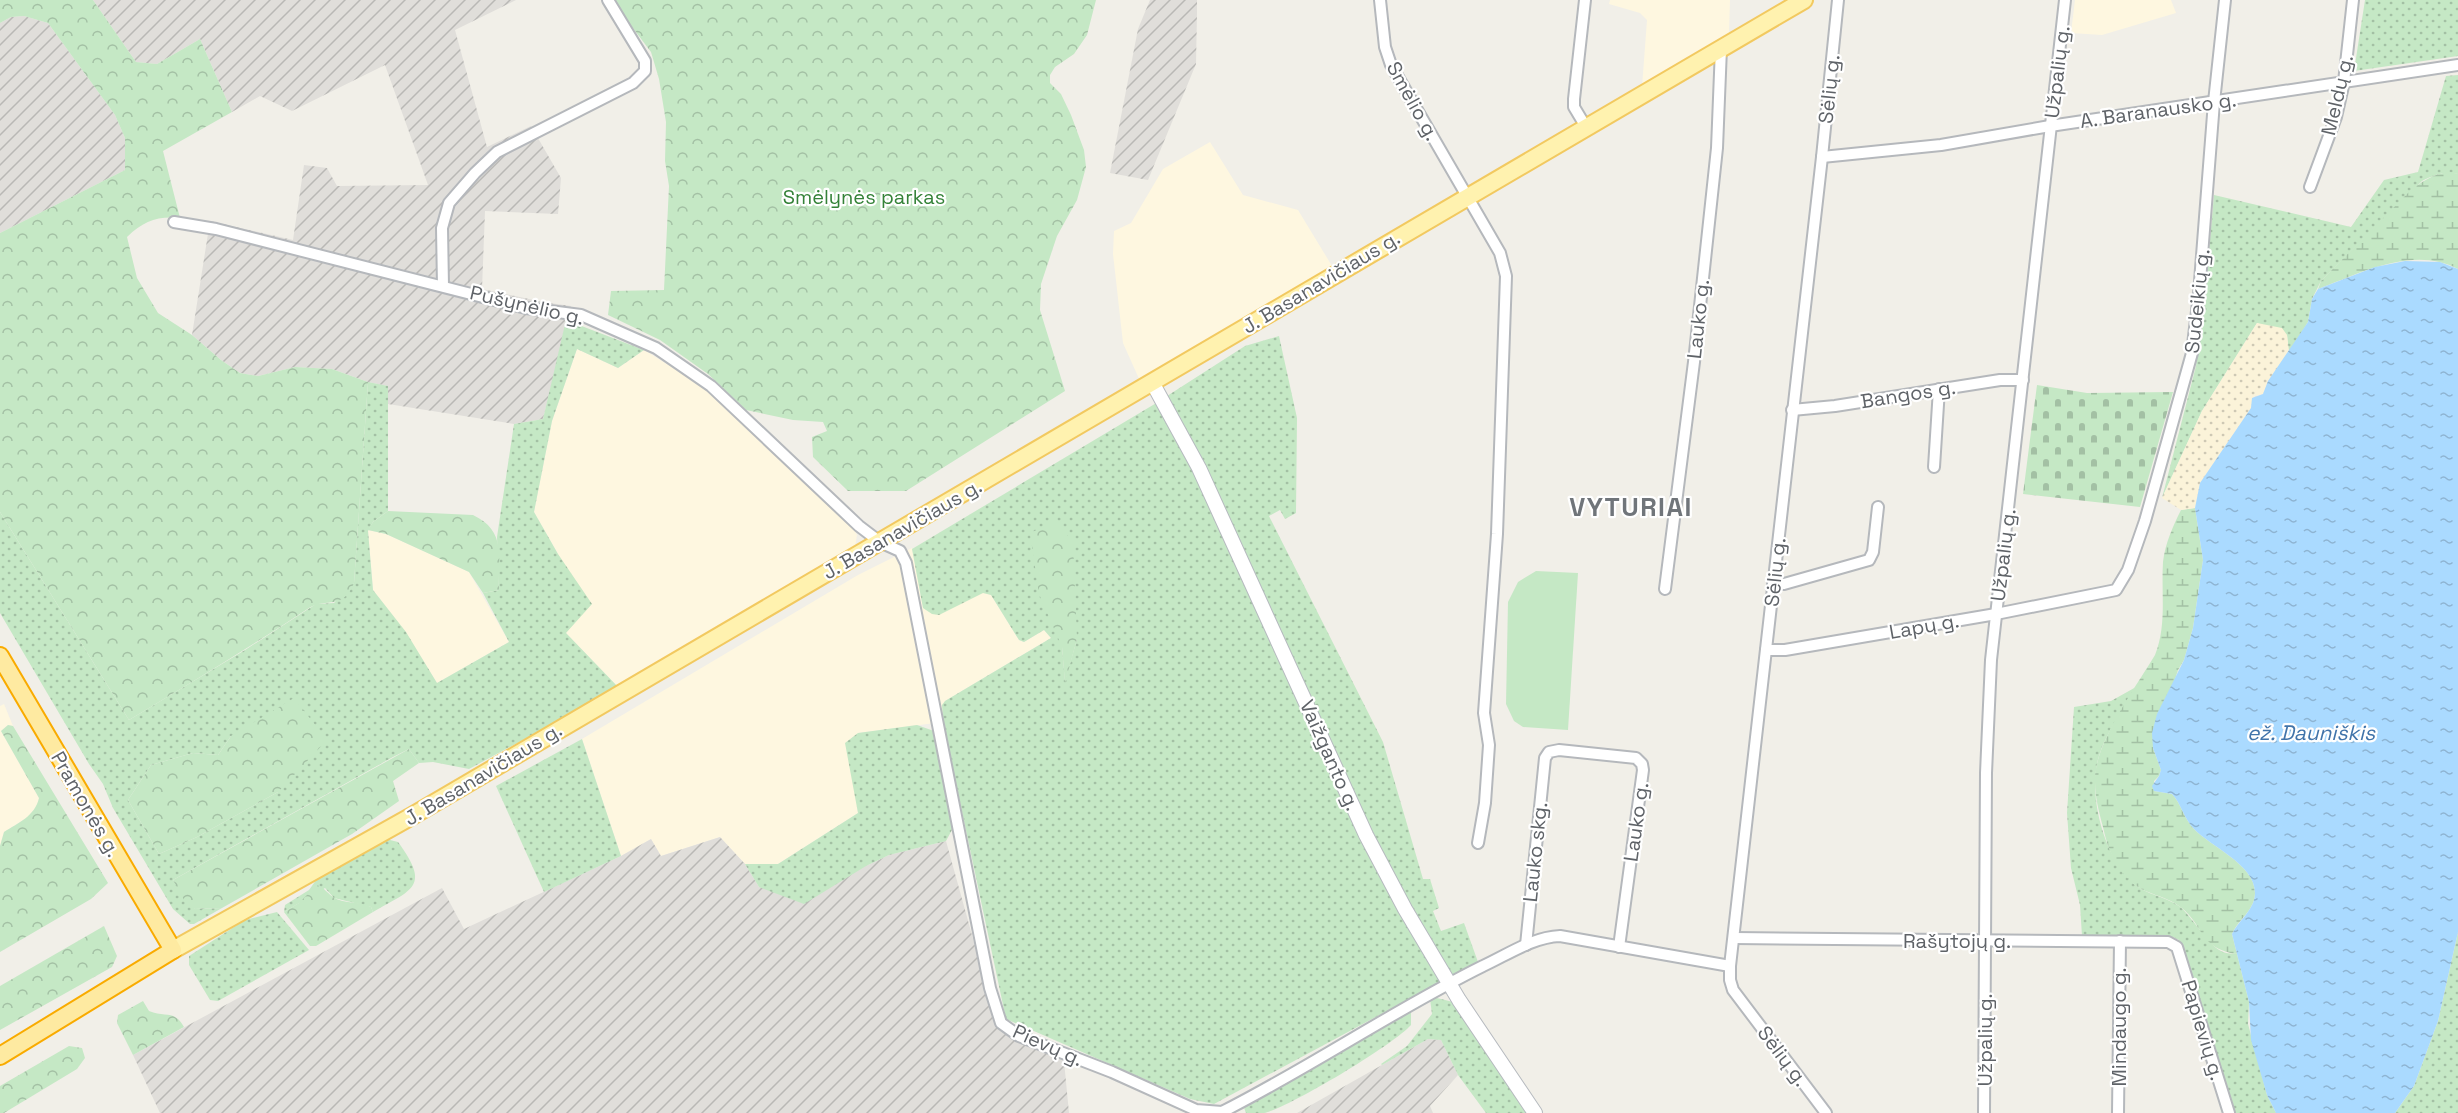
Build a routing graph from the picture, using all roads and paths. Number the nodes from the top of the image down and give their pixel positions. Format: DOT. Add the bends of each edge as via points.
graph roads {
  1 [pos="608,0"];
  2 [pos="1380,0"];
  3 [pos="1585,0"];
  4 [pos="1804,0"];
  5 [pos="1838,0"];
  6 [pos="2065,0"];
  7 [pos="2225,0"];
  8 [pos="2353,0"];
  9 [pos="1721,48"];
  10 [pos="2458,65"];
  11 [pos="2344,82"];
  12 [pos="2214,102"];
  13 [pos="2050,126"];
  14 [pos="1586,128"];
  15 [pos="1822,157"];
  16 [pos="2310,187"];
  17 [pos="1467,196"];
  18 [pos="174,222"];
  19 [pos="443,286"];
  20 [pos="2023,380"];
  21 [pos="1152,382"];
  22 [pos="1939,389"];
  23 [pos="1792,410"];
  24 [pos="1934,467"];
  25 [pos="1878,507"];
  26 [pos="880,542"];
  27 [pos="1773,584"];
  28 [pos="1665,589"];
  29 [pos="2116,590"];
  30 [pos="1996,614"];
  31 [pos="1766,650"];
  32 [pos="0,656"];
  33 [pos="1545,758"];
  34 [pos="1478,843"];
  35 [pos="1734,938"];
  36 [pos="1985,940"];
  37 [pos="2120,941"];
  38 [pos="1526,945"];
  39 [pos="1619,947"];
  40 [pos="2177,947"];
  41 [pos="173,950"];
  42 [pos="1730,966"];
  43 [pos="1450,983"];
  44 [pos="0,1056"];
  45 [pos="1535,1113"];
  46 [pos="1826,1113"];
  47 [pos="1984,1113"];
  48 [pos="2118,1113"];
  49 [pos="2229,1113"];
  1 -- 19 [label="street" via="645,61 645,71 633,83 497,152 474,173 449,203 444,220"];
  2 -- 17 [label="street, Smėlio g." via="1391,65"];
  3 -- 14 [label="street" via="1574,107"];
  4 -- 9 [label="main road, J. Basanavičiaus g."];
  5 -- 15 [label="street, Sėlių g."];
  6 -- 13 [label="street, Užpalių g."];
  7 -- 12 [label="street, Sudeikių g."];
  8 -- 11 [label="street, Meldų g."];
  9 -- 14 [label="main road, J. Basanavičiaus g."];
  9 -- 28 [label="street, Lauko g." via="1717,148"];
  10 -- 11 [label="street, A. Baranausko g."];
  11 -- 12 [label="street, A. Baranausko g."];
  11 -- 16 [label="street, Meldų g." via="2336,117"];
  12 -- 13 [label="street, A. Baranausko g."];
  12 -- 29 [label="street, Sudeikių g." via="2190,361 2145,521 2128,570"];
  13 -- 15 [label="street, A. Baranausko g." via="1941,145"];
  13 -- 20 [label="street, Užpalių g."];
  14 -- 17 [label="main road, J. Basanavičiaus g."];
  15 -- 23 [label="street, Sėlių g."];
  17 -- 21 [label="main road, J. Basanavičiaus g."];
  17 -- 34 [label="street, Smėlio g." via="1500,253 1506,276 1497,534 1484,713 1489,745"];
  18 -- 19 [label="street, Pušynėlio g."];
  19 -- 26 [label="street, Pušynėlio g." via="526,308 581,315 656,348 711,386"];
  20 -- 22 [label="street, Bangos g."];
  20 -- 30 [label="street, Užpalių g."];
  21 -- 26 [label="main road, J. Basanavičiaus g."];
  21 -- 43 [label="main road, Vaižganto g." via="1218,507 1366,835"];
  22 -- 23 [label="street, Bangos g."];
  22 -- 24 [label="street"];
  23 -- 27 [label="street, Sėlių g."];
  25 -- 27 [label="street" via="1869,561"];
  26 -- 41 [label="main road, J. Basanavičiaus g." via="360,846"];
  26 -- 43 [label="street, Pievų g." via="900,551 906,563 990,988 1001,1023 1019,1036 1196,1110 1222,1112"];
  27 -- 31 [label="street, Sėlių g."];
  29 -- 30 [label="street, Lapų g."];
  30 -- 31 [label="street, Lapų g."];
  30 -- 36 [label="street, Užpalių g." via="1988,707"];
  31 -- 35 [label="street, Sėlių g."];
  32 -- 41 [label="highway, Pramonės g."];
  33 -- 38 [label="street, Lauko skg."];
  33 -- 39 [label="street, Lauko g." via="1549,752 1559,750 1636,758 1642,764"];
  35 -- 36 [label="street, Rašytojų g."];
  35 -- 42 [label="street, Sėlių g."];
  36 -- 37 [label="street, Rašytojų g."];
  36 -- 47 [label="street, Užpalių g."];
  37 -- 40 [label="street, Rašytojų g." via="2168,942"];
  37 -- 48 [label="street, Mindaugo g."];
  38 -- 39 [label="street, Pievų g." via="1560,936"];
  38 -- 43 [label="street, Pievų g."];
  39 -- 42 [label="street, Pievų g."];
  40 -- 49 [label="street, Papievių g."];
  41 -- 44 [label="highway, J. Basanavičiaus g."];
  42 -- 46 [label="street, Sėlių g." via="1733,990"];
  43 -- 45 [label="main road, Vaižganto g."];
}
